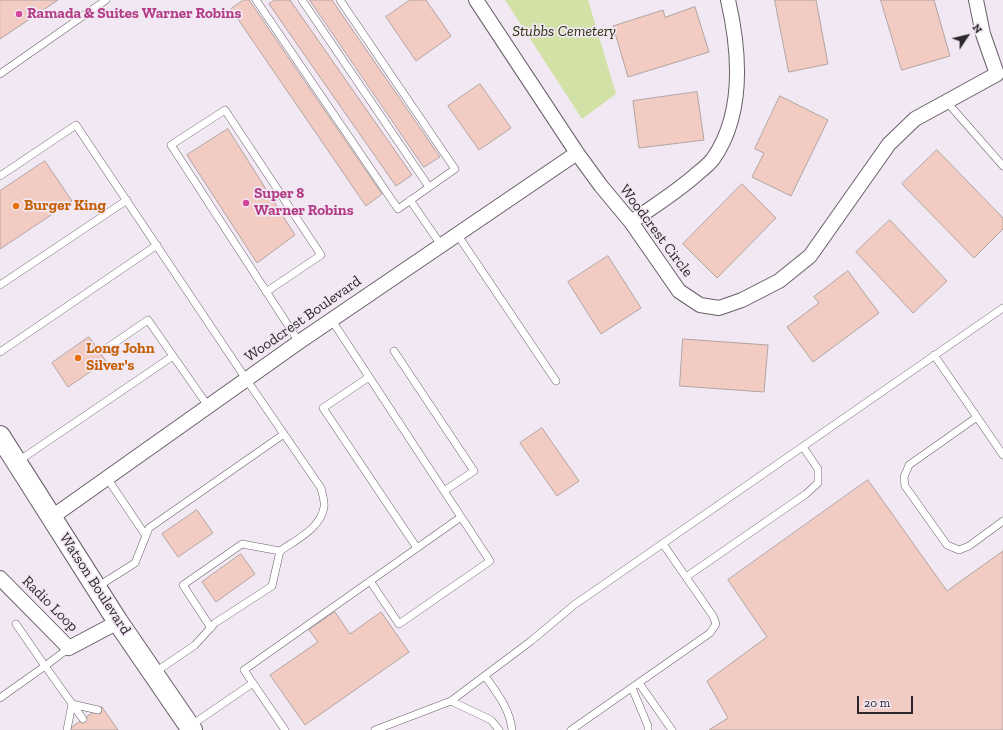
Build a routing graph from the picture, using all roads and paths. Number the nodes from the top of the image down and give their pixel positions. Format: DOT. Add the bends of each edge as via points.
graph roads {
  1 [pos="106,0"];
  2 [pos="256,0"];
  3 [pos="302,0"];
  4 [pos="340,0"];
  5 [pos="476,0"];
  6 [pos="728,0"];
  7 [pos="976,0"];
  8 [pos="1000,72"];
  9 [pos="0,74"];
  10 [pos="946,101"];
  11 [pos="577,153"];
  12 [pos="1003,166"];
  13 [pos="0,176"];
  14 [pos="429,187"];
  15 [pos="127,200"];
  16 [pos="410,200"];
  17 [pos="631,222"];
  18 [pos="457,234"];
  19 [pos="157,245"];
  20 [pos="442,245"];
  21 [pos="0,285"];
  22 [pos="266,292"];
  23 [pos="1003,308"];
  24 [pos="331,319"];
  25 [pos="298,342"];
  26 [pos="107,348"];
  27 [pos="394,351"];
  28 [pos="0,352"];
  29 [pos="934,355"];
  30 [pos="173,356"];
  31 [pos="369,377"];
  32 [pos="246,379"];
  33 [pos="556,381"];
  34 [pos="208,406"];
  35 [pos="977,417"];
  36 [pos="284,434"];
  37 [pos="0,436"];
  38 [pos="803,447"];
  39 [pos="1003,455"];
  40 [pos="17,462"];
  41 [pos="107,478"];
  42 [pos="444,491"];
  43 [pos="52,517"];
  44 [pos="461,517"];
  45 [pos="1003,522"];
  46 [pos="146,536"];
  47 [pos="663,544"];
  48 [pos="417,548"];
  49 [pos="280,551"];
  50 [pos="686,577"];
  51 [pos="370,581"];
  52 [pos="2,584"];
  53 [pos="97,587"];
  54 [pos="118,622"];
  55 [pos="16,624"];
  56 [pos="211,628"];
  57 [pos="70,648"];
  58 [pos="45,666"];
  59 [pos="153,673"];
  60 [pos="485,676"];
  61 [pos="639,682"];
  62 [pos="253,684"];
  63 [pos="632,688"];
  64 [pos="0,698"];
  65 [pos="451,701"];
  66 [pos="72,704"];
  67 [pos="98,710"];
  68 [pos="83,719"];
  69 [pos="190,728"];
  70 [pos="67,730"];
  71 [pos="285,730"];
  72 [pos="375,730"];
  73 [pos="499,730"];
  74 [pos="512,730"];
  75 [pos="571,730"];
  76 [pos="648,730"];
  77 [pos="672,730"];
  1 -- 9 [label="lane"];
  2 -- 16 [label="lane" via="398,209"];
  3 -- 14 [label="lane"];
  4 -- 14 [label="lane" via="455,169"];
  5 -- 11 [label="street, Woodcrest Circle"];
  6 -- 17 [label="street" via="738,55 736,94 729,130 713,160 684,185"];
  7 -- 8 [label="street, Woodcrest Circle" via="983,34"];
  8 -- 10 [label="street, Woodcrest Circle"];
  10 -- 12 [label="lane"];
  10 -- 17 [label="street, Woodcrest Circle" via="915,119 889,144 810,256 779,281 742,300 719,308 700,306 694,302 679,291"];
  11 -- 17 [label="street, Woodcrest Circle"];
  11 -- 18 [label="street, Woodcrest Boulevard"];
  13 -- 15 [label="lane" via="76,125"];
  14 -- 16 [label="lane"];
  15 -- 19 [label="lane"];
  15 -- 21 [label="lane"];
  16 -- 20 [label="lane"];
  18 -- 20 [label="street, Woodcrest Boulevard"];
  18 -- 33 [label="lane"];
  19 -- 28 [label="lane"];
  19 -- 32 [label="lane"];
  20 -- 24 [label="street, Woodcrest Boulevard"];
  22 -- 22 [label="lane" via="171,145 225,110 321,255"];
  22 -- 25 [label="lane"];
  23 -- 29 [label="lane"];
  24 -- 25 [label="street, Woodcrest Boulevard"];
  24 -- 31 [label="lane"];
  25 -- 32 [label="street, Woodcrest Boulevard"];
  26 -- 30 [label="lane" via="148,320"];
  27 -- 42 [label="lane" via="474,471"];
  29 -- 35 [label="lane"];
  29 -- 38 [label="lane"];
  30 -- 34 [label="lane"];
  30 -- 40 [label="lane"];
  31 -- 42 [label="lane"];
  31 -- 48 [label="lane" via="323,408"];
  32 -- 34 [label="street, Woodcrest Boulevard"];
  32 -- 36 [label="lane"];
  34 -- 41 [label="street, Woodcrest Boulevard"];
  35 -- 39 [label="lane"];
  35 -- 45 [label="lane" via="909,465 904,477 905,486 948,545 959,550"];
  36 -- 46 [label="lane" via="149,528"];
  36 -- 49 [label="lane" via="321,488 324,506 318,522"];
  37 -- 40 [label="main road, Watson Boulevard"];
  38 -- 47 [label="lane"];
  38 -- 50 [label="lane" via="818,468 818,483"];
  40 -- 43 [label="main road, Watson Boulevard"];
  41 -- 43 [label="street, Woodcrest Boulevard"];
  41 -- 46 [label="lane"];
  42 -- 44 [label="lane"];
  43 -- 53 [label="main road, Watson Boulevard"];
  44 -- 48 [label="lane"];
  44 -- 51 [label="lane" via="490,561 399,624"];
  46 -- 53 [label="lane" via="135,563"];
  47 -- 50 [label="lane"];
  47 -- 60 [label="lane" via="574,605"];
  48 -- 51 [label="lane"];
  49 -- 56 [label="lane" via="272,586"];
  49 -- 56 [label="lane" via="242,544 183,586"];
  50 -- 61 [label="lane" via="716,624 710,633"];
  51 -- 62 [label="lane" via="244,670"];
  52 -- 57 [label="street, Radio Loop"];
  53 -- 54 [label="main road, Watson Boulevard"];
  54 -- 57 [label="street, Radio Loop"];
  54 -- 59 [label="main road, Watson Boulevard"];
  55 -- 58 [label="lane"];
  56 -- 59 [label="lane" via="195,645"];
  57 -- 58 [label="lane"];
  58 -- 64 [label="lane"];
  58 -- 66 [label="lane"];
  59 -- 69 [label="main road, Watson Boulevard"];
  60 -- 65 [label="lane"];
  60 -- 74 [label="lane" via="503,701"];
  61 -- 63 [label="lane"];
  61 -- 77 [label="lane"];
  62 -- 69 [label="lane"];
  62 -- 71 [label="lane"];
  63 -- 75 [label="lane"];
  63 -- 76 [label="lane"];
  65 -- 72 [label="lane"];
  65 -- 73 [label="lane" via="491,720"];
  66 -- 67 [label="lane"];
  66 -- 68 [label="lane"];
  66 -- 70 [label="lane"];
}
